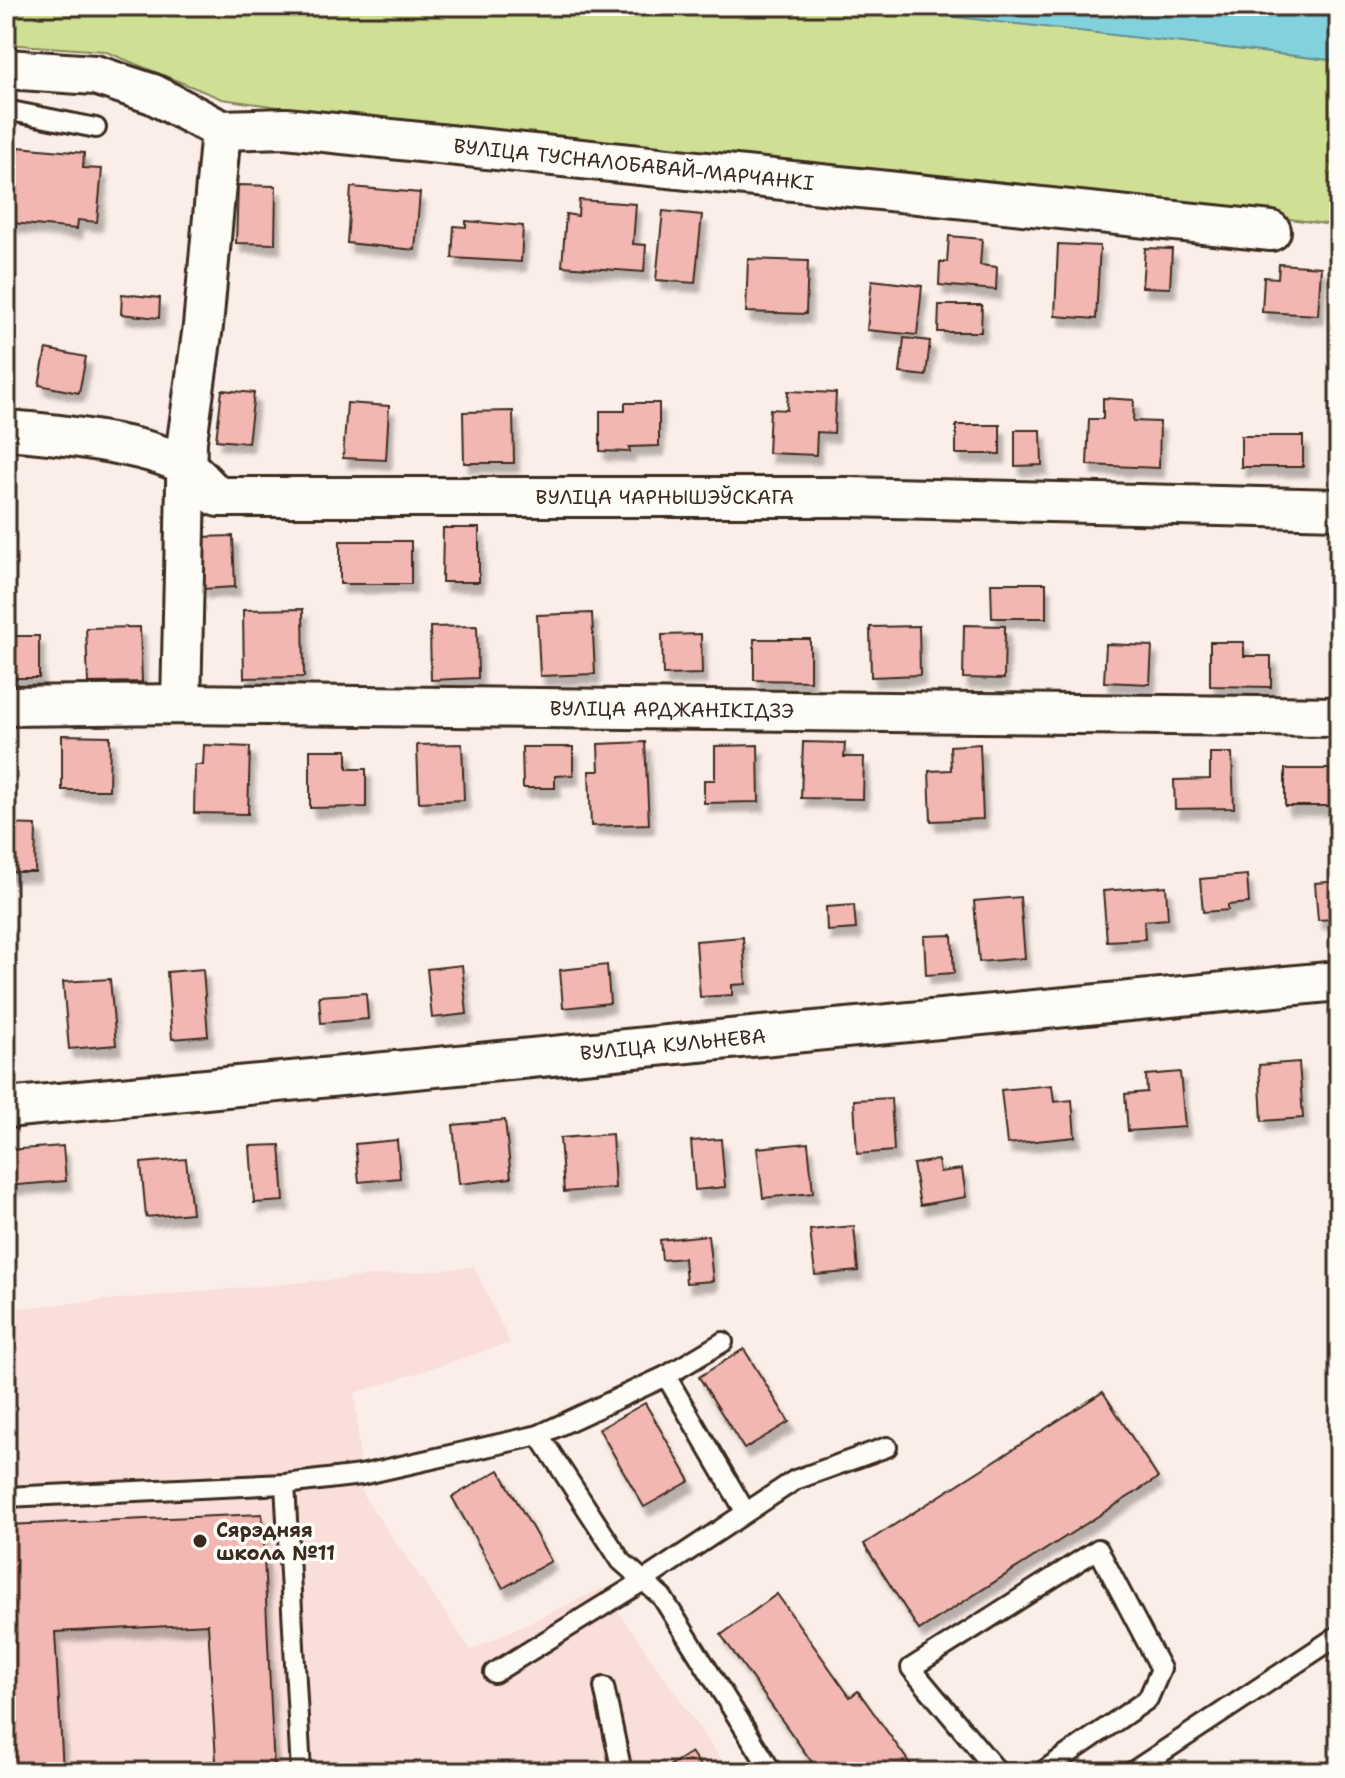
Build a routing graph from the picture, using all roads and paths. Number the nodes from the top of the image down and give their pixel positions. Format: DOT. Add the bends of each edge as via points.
graph roads {
  1 [pos="6,69"];
  2 [pos="6,110"];
  3 [pos="96,128"];
  4 [pos="221,130"];
  5 [pos="1271,231"];
  6 [pos="6,430"];
  7 [pos="187,467"];
  8 [pos="1339,509"];
  9 [pos="181,704"];
  10 [pos="6,706"];
  11 [pos="1339,717"];
  12 [pos="1339,981"];
  13 [pos="6,1108"];
  14 [pos="723,1342"];
  15 [pos="666,1376"];
  16 [pos="539,1435"];
  17 [pos="887,1447"];
  18 [pos="285,1484"];
  19 [pos="6,1497"];
  20 [pos="745,1511"];
  21 [pos="643,1581"];
  22 [pos="1339,1635"];
  23 [pos="494,1673"];
  24 [pos="604,1687"];
  25 [pos="301,1772"];
  26 [pos="622,1772"];
  27 [pos="772,1772"];
  28 [pos="998,1772"];
  29 [pos="1042,1772"];
  30 [pos="1132,1772"];
  1 -- 4 [label="street, ВУЛІЦА ТУСНАЛОБАВАЙ-МАРЧАНКІ" via="95,75 153,94"];
  2 -- 3 [label="lane"];
  4 -- 5 [label="street, ВУЛІЦА ТУСНАЛОБАВАЙ-МАРЧАНКІ" via="286,128"];
  4 -- 7 [label="street"];
  6 -- 7 [label="street, ВУЛІЦА ЧАРНЫШЭЎСКАГА" via="157,452"];
  7 -- 8 [label="street, ВУЛІЦА ЧАРНЫШЭЎСКАГА" via="218,497 849,497"];
  7 -- 9 [label="street"];
  9 -- 10 [label="street, ВУЛІЦА АРДЖАНІКІДЗЭ"];
  9 -- 11 [label="street, ВУЛІЦА АРДЖАНІКІДЗЭ"];
  12 -- 13 [label="street, ВУЛІЦА КУЛЬНЕВА"];
  14 -- 15 [label="lane"];
  15 -- 16 [label="lane"];
  15 -- 20 [label="lane"];
  16 -- 18 [label="lane" via="361,1475"];
  16 -- 21 [label="lane" via="621,1561"];
  17 -- 20 [label="lane" via="795,1480"];
  18 -- 19 [label="lane"];
  18 -- 25 [label="lane"];
  20 -- 21 [label="lane"];
  21 -- 23 [label="lane"];
  21 -- 27 [label="lane" via="662,1597"];
  22 -- 30 [label="lane"];
  24 -- 26 [label="lane"];
  28 -- 29 [label="lane" via="911,1668 1098,1549 1161,1669 1148,1699"];
}
